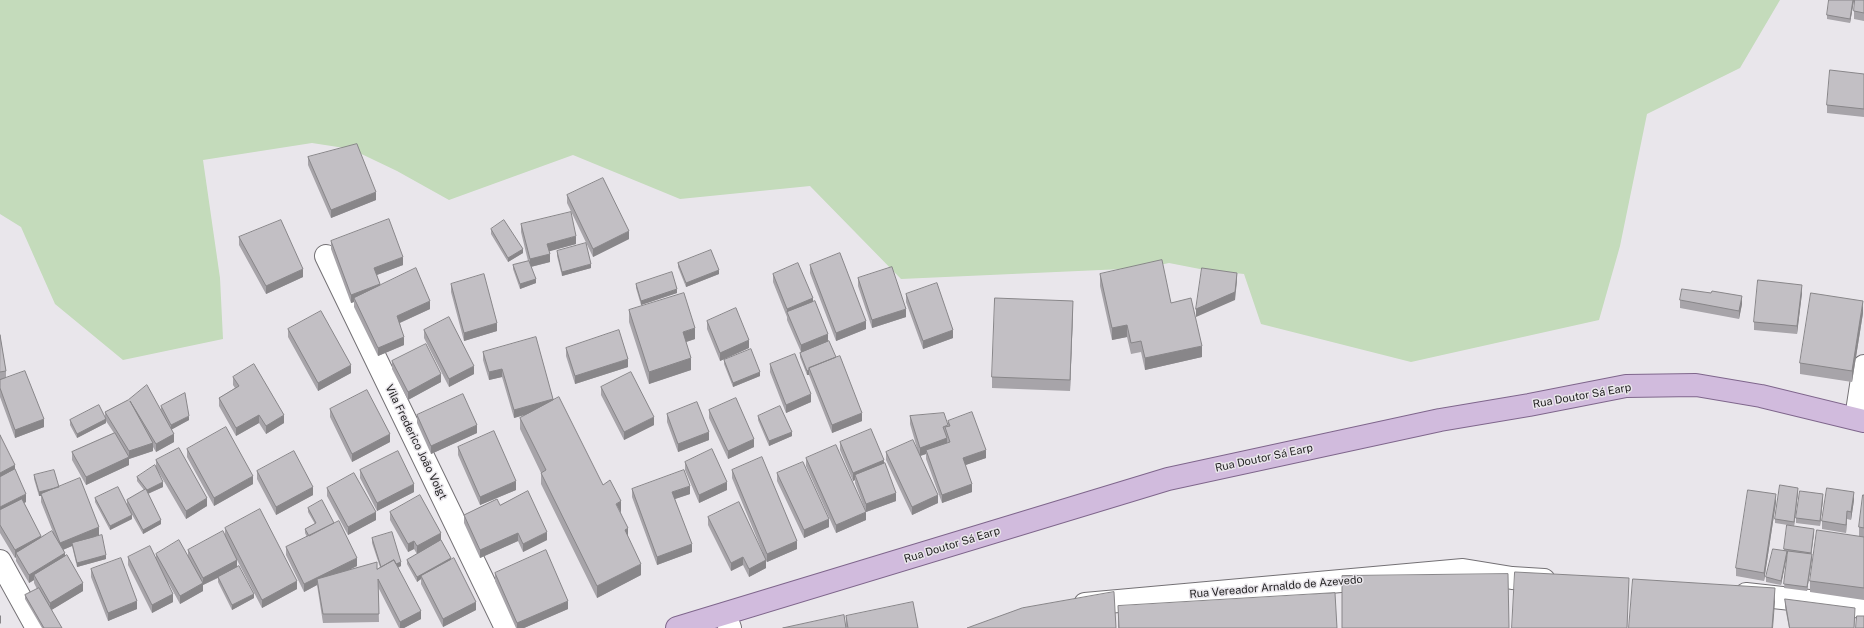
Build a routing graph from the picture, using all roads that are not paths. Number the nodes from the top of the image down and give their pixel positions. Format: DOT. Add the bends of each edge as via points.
graph roads {
  1 [pos="326,256"];
  2 [pos="1864,366"];
  3 [pos="1860,420"];
  4 [pos="0,561"];
  5 [pos="1566,582"];
  6 [pos="1727,592"];
  7 [pos="1064,607"];
  8 [pos="1864,607"];
  9 [pos="727,621"];
  10 [pos="37,628"];
  11 [pos="506,628"];
  12 [pos="677,628"];
  1 -- 11 [label="street, Vila Frederico João Voigt"];
  2 -- 3 [label="street"];
  3 -- 9 [label="main road, Rua Doutor Sá Earp" via="1761,396 1696,384 1626,386 1440,420 1168,479"];
  4 -- 10 [label="street"];
  5 -- 7 [label="street, Rua Vereador Arnaldo de Azevedo" via="1512,578 1463,570"];
  6 -- 8 [label="street"];
  9 -- 12 [label="main road, Rua Doutor Sá Earp"];
}
